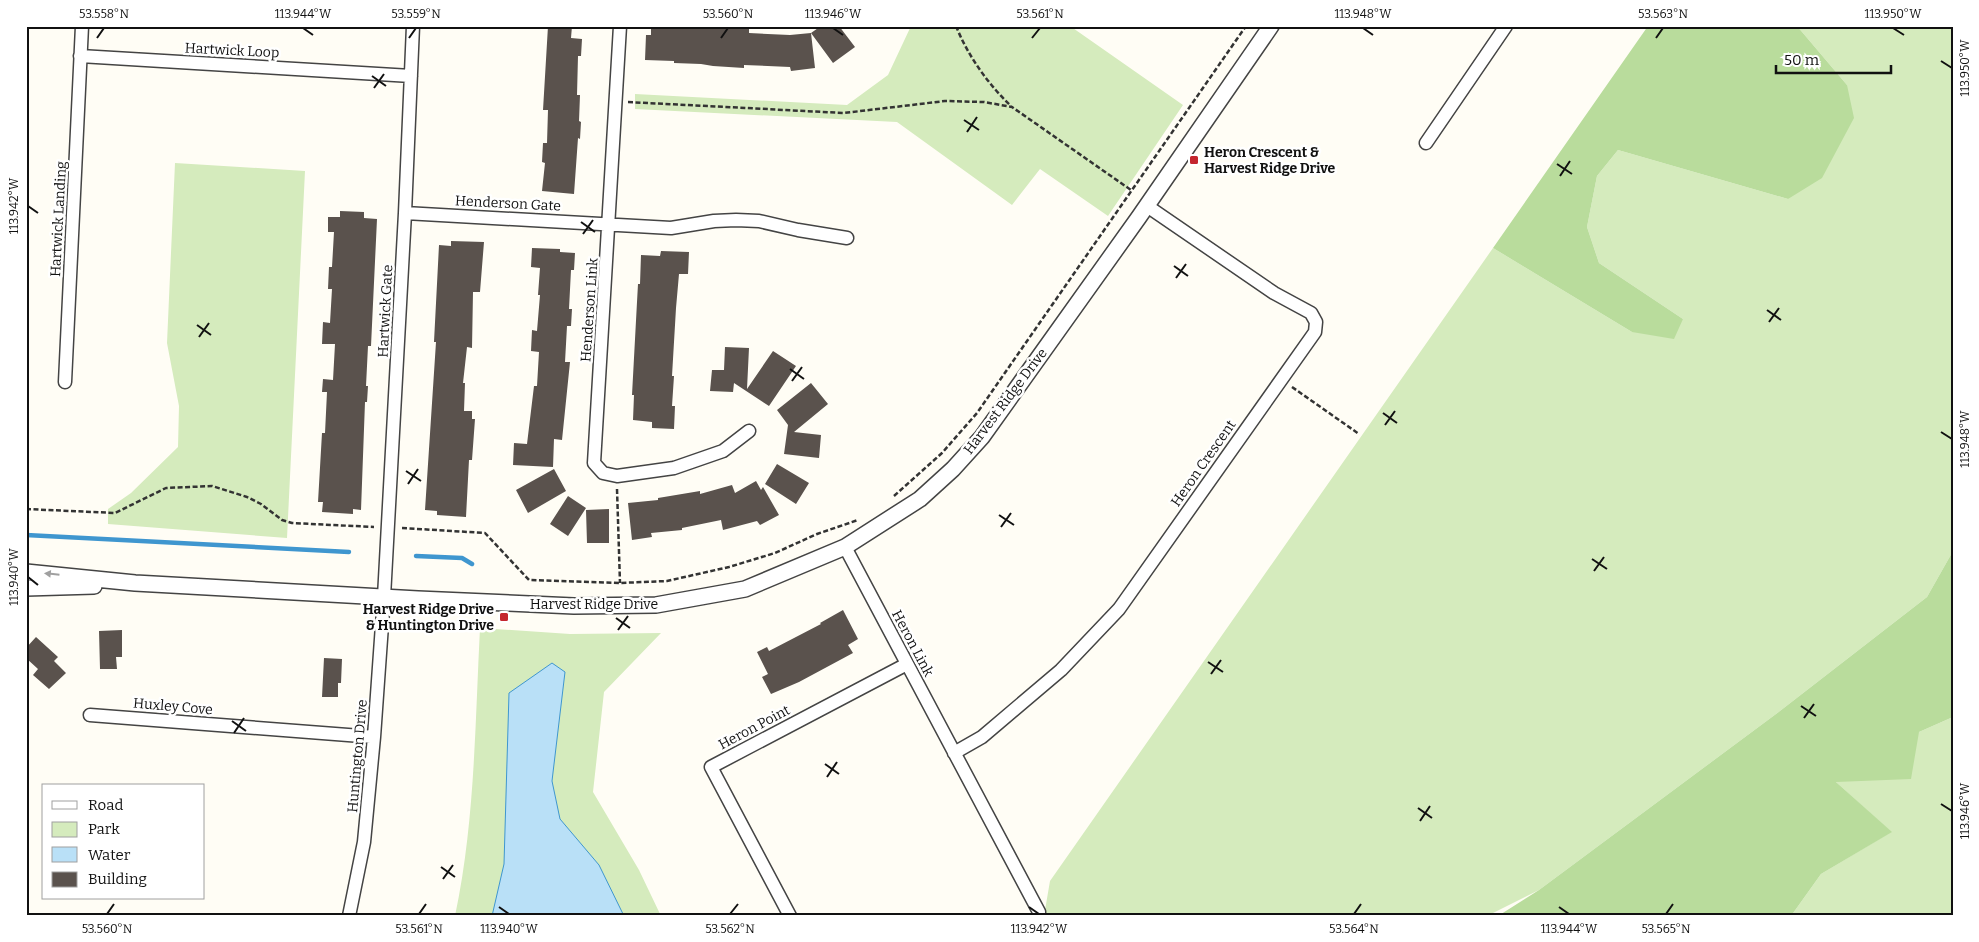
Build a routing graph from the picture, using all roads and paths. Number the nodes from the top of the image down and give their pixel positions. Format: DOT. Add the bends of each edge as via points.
graph roads {
  1 [pos="82,26"];
  2 [pos="413,26"];
  3 [pos="620,26"];
  4 [pos="956,26"];
  5 [pos="1246,26"];
  6 [pos="1271,26"];
  7 [pos="1506,26"];
  8 [pos="80,56"];
  9 [pos="412,76"];
  10 [pos="616,101"];
  11 [pos="1012,107"];
  12 [pos="1426,143"];
  13 [pos="1132,190"];
  14 [pos="1147,206"];
  15 [pos="405,213"];
  16 [pos="609,226"];
  17 [pos="847,238"];
  18 [pos="1281,379"];
  19 [pos="65,382"];
  20 [pos="750,431"];
  21 [pos="1359,434"];
  22 [pos="616,476"];
  23 [pos="888,500"];
  24 [pos="26,508"];
  25 [pos="860,519"];
  26 [pos="388,527"];
  27 [pos="845,547"];
  28 [pos="26,572"];
  29 [pos="620,583"];
  30 [pos="135,584"];
  31 [pos="26,588"];
  32 [pos="384,597"];
  33 [pos="907,664"];
  34 [pos="90,715"];
  35 [pos="374,737"];
  36 [pos="954,753"];
  37 [pos="1039,912"];
  38 [pos="349,916"];
  39 [pos="790,916"];
  1 -- 8 [label="street"];
  2 -- 9 [label="street, Hartwick Gate"];
  3 -- 10 [label="street, Henderson Link"];
  4 -- 11 [label="path" via="976,64"];
  5 -- 13 [label="path"];
  6 -- 14 [label="street, Harvest Ridge Drive"];
  7 -- 12 [label="street"];
  8 -- 9 [label="street, Hartwick Loop"];
  8 -- 19 [label="street, Hartwick Landing"];
  9 -- 15 [label="street, Hartwick Gate"];
  10 -- 11 [label="path" via="844,113 945,101"];
  10 -- 16 [label="street, Henderson Link"];
  11 -- 13 [label="path"];
  13 -- 23 [label="path" via="976,412 942,453"];
  14 -- 18 [label="street, Heron Crescent" via="1274,293 1310,313 1316,322 1315,332"];
  14 -- 27 [label="street, Harvest Ridge Drive" via="982,437 920,499"];
  15 -- 16 [label="street, Henderson Gate"];
  15 -- 26 [label="street, Hartwick Gate"];
  16 -- 17 [label="street, Henderson Gate" via="671,228 714,221 759,221"];
  16 -- 22 [label="street, Henderson Link" via="594,463 603,473"];
  18 -- 21 [label="path"];
  18 -- 36 [label="street, Heron Crescent" via="1119,609 1062,670 982,737"];
  20 -- 22 [label="street" via="723,451 674,468"];
  22 -- 29 [label="path"];
  24 -- 26 [label="path" via="115,513 166,488 212,486 247,497 292,523"];
  25 -- 29 [label="path" via="775,553 729,567 667,580"];
  26 -- 29 [label="path" via="486,533 529,580"];
  26 -- 32 [label="street, Hartwick Gate"];
  27 -- 32 [label="street, Harvest Ridge Drive" via="745,589 656,605 574,606"];
  27 -- 33 [label="street, Heron Link"];
  30 -- 28 [label="street, Harvest Ridge Drive, one-way"];
  30 -- 31 [label="street, Harvest Ridge Drive"];
  30 -- 32 [label="street, Harvest Ridge Drive"];
  32 -- 35 [label="street, Huntington Drive"];
  33 -- 36 [label="street, Heron Link"];
  33 -- 39 [label="street, Heron Point" via="711,767"];
  34 -- 35 [label="street, Huxley Cove"];
  35 -- 38 [label="street, Huntington Drive" via="364,842"];
  36 -- 37 [label="street, Heron Link"];
}
